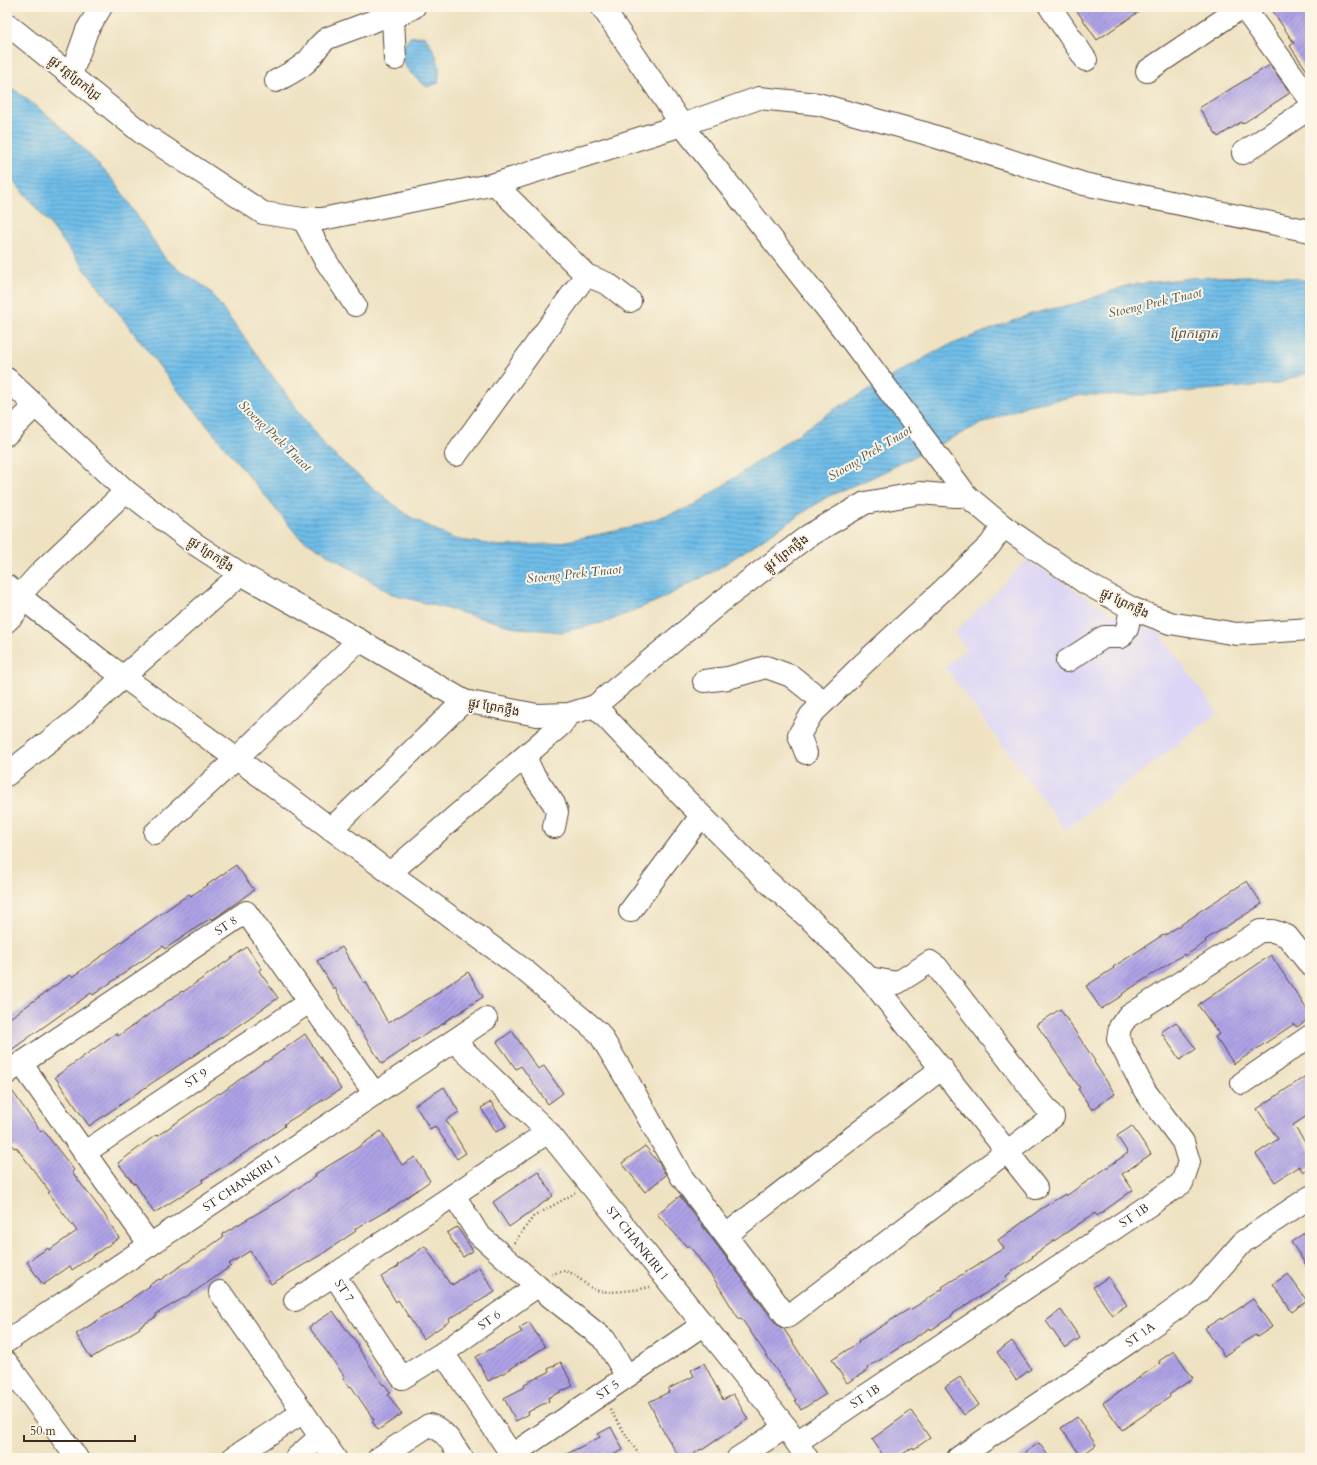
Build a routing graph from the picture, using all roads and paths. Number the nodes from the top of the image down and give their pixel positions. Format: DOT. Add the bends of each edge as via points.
graph roads {
  1 [pos="101,7"];
  2 [pos="414,7"];
  3 [pos="602,7"];
  4 [pos="1050,7"];
  5 [pos="1243,7"];
  6 [pos="388,14"];
  7 [pos="7,24"];
  8 [pos="395,59"];
  9 [pos="1086,60"];
  10 [pos="1147,71"];
  11 [pos="71,75"];
  12 [pos="276,81"];
  13 [pos="1310,99"];
  14 [pos="1310,108"];
  15 [pos="682,125"];
  16 [pos="1243,153"];
  17 [pos="495,184"];
  18 [pos="303,219"];
  19 [pos="1310,231"];
  20 [pos="586,275"];
  21 [pos="630,302"];
  22 [pos="356,306"];
  23 [pos="7,379"];
  24 [pos="35,406"];
  25 [pos="7,434"];
  26 [pos="456,455"];
  27 [pos="126,491"];
  28 [pos="967,496"];
  29 [pos="1003,526"];
  30 [pos="241,574"];
  31 [pos="14,590"];
  32 [pos="1131,608"];
  33 [pos="7,621"];
  34 [pos="1310,629"];
  35 [pos="359,640"];
  36 [pos="1067,661"];
  37 [pos="124,676"];
  38 [pos="704,681"];
  39 [pos="464,701"];
  40 [pos="824,702"];
  41 [pos="595,706"];
  42 [pos="569,714"];
  43 [pos="806,753"];
  44 [pos="525,757"];
  45 [pos="236,759"];
  46 [pos="7,775"];
  47 [pos="701,816"];
  48 [pos="554,826"];
  49 [pos="330,829"];
  50 [pos="155,833"];
  51 [pos="390,873"];
  52 [pos="630,911"];
  53 [pos="1310,965"];
  54 [pos="869,978"];
  55 [pos="309,1002"];
  56 [pos="486,1019"];
  57 [pos="1310,1036"];
  58 [pos="454,1041"];
  59 [pos="14,1068"];
  60 [pos="942,1068"];
  61 [pos="1242,1083"];
  62 [pos="375,1094"];
  63 [pos="548,1132"];
  64 [pos="1006,1152"];
  65 [pos="84,1153"];
  66 [pos="587,1180"];
  67 [pos="1036,1188"];
  68 [pos="454,1195"];
  69 [pos="1310,1197"];
  70 [pos="726,1234"];
  71 [pos="150,1245"];
  72 [pos="504,1256"];
  73 [pos="334,1275"];
  74 [pos="670,1282"];
  75 [pos="537,1286"];
  76 [pos="220,1292"];
  77 [pos="295,1300"];
  78 [pos="704,1324"];
  79 [pos="7,1341"];
  80 [pos="443,1353"];
  81 [pos="7,1363"];
  82 [pos="627,1376"];
  83 [pos="600,1395"];
  84 [pos="303,1412"];
  85 [pos="320,1437"];
  86 [pos="797,1442"];
  87 [pos="77,1458"];
  88 [pos="233,1458"];
  89 [pos="296,1458"];
  90 [pos="335,1458"];
  91 [pos="379,1458"];
  92 [pos="462,1458"];
  93 [pos="642,1458"];
  94 [pos="738,1458"];
  95 [pos="958,1458"];
  1 -- 11 [label="street" via="87,30"];
  2 -- 6 [label="street"];
  3 -- 15 [label="street, ផ្លូវ ព្រែកថ្លឹង"];
  4 -- 9 [label="street"];
  5 -- 10 [label="street"];
  5 -- 13 [label="street"];
  6 -- 8 [label="street"];
  6 -- 12 [label="street" via="328,38 320,43 304,65"];
  7 -- 11 [label="street, ផ្លូវ វត្តព្រែកជ្រៃ"];
  11 -- 18 [label="street, ផ្លូវ វត្តព្រែកជ្រៃ" via="142,133 263,213"];
  14 -- 16 [label="street"];
  15 -- 17 [label="street, ផ្លូវ វត្តព្រែកជ្រៃ"];
  15 -- 19 [label="street, ផ្លូវ វត្តព្រែកជ្រៃ" via="759,98 818,104 924,133 1084,184"];
  15 -- 28 [label="street, ផ្លូវ ព្រែកថ្លឹង" via="846,333"];
  17 -- 18 [label="street, ផ្លូវ វត្តព្រែកជ្រៃ" via="322,219"];
  17 -- 20 [label="street"];
  18 -- 22 [label="street" via="324,258"];
  20 -- 21 [label="street" via="608,284"];
  20 -- 26 [label="street"];
  23 -- 24 [label="street, ផ្លូវ ព្រែកថ្លឹង"];
  24 -- 25 [label="street"];
  24 -- 27 [label="street, ផ្លូវ ព្រែកថ្លឹង"];
  27 -- 30 [label="street, ផ្លូវ ព្រែកថ្លឹង" via="195,544"];
  27 -- 31 [label="street" via="42,572"];
  28 -- 29 [label="street, ផ្លូវ ព្រែកថ្លឹង"];
  28 -- 41 [label="street, ផ្លូវ ព្រែកថ្លឹង" via="920,493 865,503 808,536 722,601"];
  29 -- 32 [label="street, ផ្លូវ ព្រែកថ្លឹង" via="1084,582"];
  29 -- 40 [label="street" via="990,545"];
  30 -- 35 [label="street, ផ្លូវ ព្រែកថ្លឹង"];
  30 -- 37 [label="street"];
  31 -- 33 [label="street" via="15,613"];
  31 -- 37 [label="street" via="99,659"];
  32 -- 34 [label="street, ផ្លូវ ព្រែកថ្លឹង" via="1170,623 1237,634"];
  32 -- 36 [label="street" via="1127,629 1121,637 1104,637"];
  35 -- 39 [label="street, ផ្លូវ ព្រែកថ្លឹង"];
  35 -- 45 [label="street"];
  37 -- 45 [label="street"];
  37 -- 46 [label="street" via="80,717"];
  38 -- 40 [label="street" via="728,678 766,666 791,676"];
  39 -- 42 [label="street, ផ្លូវ ព្រែកថ្លឹង" via="537,715"];
  39 -- 49 [label="street"];
  40 -- 43 [label="street" via="799,734"];
  41 -- 42 [label="street, ផ្លូវ ព្រែកថ្លឹង"];
  41 -- 47 [label="street"];
  42 -- 44 [label="street" via="561,726"];
  44 -- 48 [label="street" via="532,774 556,808"];
  44 -- 51 [label="street"];
  45 -- 49 [label="street"];
  45 -- 50 [label="street"];
  47 -- 52 [label="street"];
  47 -- 54 [label="street"];
  49 -- 51 [label="street"];
  51 -- 70 [label="street" via="524,970 599,1033 630,1083 681,1176"];
  53 -- 86 [label="street, ST 1B" via="1287,936 1273,931 1260,931 1127,1017 1120,1027 1118,1039 1145,1091 1182,1142 1188,1162 1182,1183"];
  54 -- 60 [label="street"];
  54 -- 64 [label="street" via="896,983 930,962 942,974 1053,1117"];
  55 -- 59 [label="street, ST 8" via="246,912"];
  55 -- 62 [label="street, ST 8"];
  55 -- 65 [label="street, ST 9"];
  56 -- 58 [label="street, ST CHANKIRI 1"];
  57 -- 61 [label="street"];
  58 -- 62 [label="street, ST CHANKIRI 1"];
  58 -- 63 [label="street, ST CHANKIRI 1"];
  59 -- 65 [label="street, ST 8"];
  60 -- 64 [label="street"];
  60 -- 70 [label="street"];
  62 -- 71 [label="street, ST CHANKIRI 1"];
  63 -- 66 [label="street, ST CHANKIRI 1"];
  63 -- 68 [label="street, ST 7"];
  64 -- 67 [label="street"];
  64 -- 70 [label="street" via="787,1317"];
  65 -- 71 [label="street, ST 8"];
  66 -- 72 [label="path" via="573,1195 533,1217"];
  66 -- 74 [label="street, ST CHANKIRI 1"];
  68 -- 72 [label="street" via="478,1234"];
  68 -- 73 [label="street, ST 7"];
  69 -- 95 [label="street, ST 1A" via="1244,1241 1198,1292 1131,1341"];
  71 -- 79 [label="street, ST CHANKIRI 1"];
  72 -- 75 [label="street"];
  73 -- 77 [label="street"];
  73 -- 80 [label="street, ST 7" via="402,1378"];
  74 -- 75 [label="path" via="637,1290 596,1290 571,1272 557,1272"];
  74 -- 78 [label="street, ST CHANKIRI 1"];
  75 -- 80 [label="street, ST 6"];
  75 -- 82 [label="street" via="605,1340"];
  76 -- 84 [label="street"];
  78 -- 82 [label="street, ST 5"];
  78 -- 86 [label="street, ST CHANKIRI 1"];
  80 -- 83 [label="street, ST 5" via="512,1455"];
  81 -- 87 [label="street"];
  82 -- 83 [label="street, ST 5"];
  83 -- 93 [label="path"];
  84 -- 85 [label="street"];
  84 -- 88 [label="street"];
  85 -- 89 [label="street"];
  85 -- 90 [label="street"];
  86 -- 94 [label="street, ST 1B"];
  91 -- 92 [label="street" via="429,1425 444,1432"];
}
